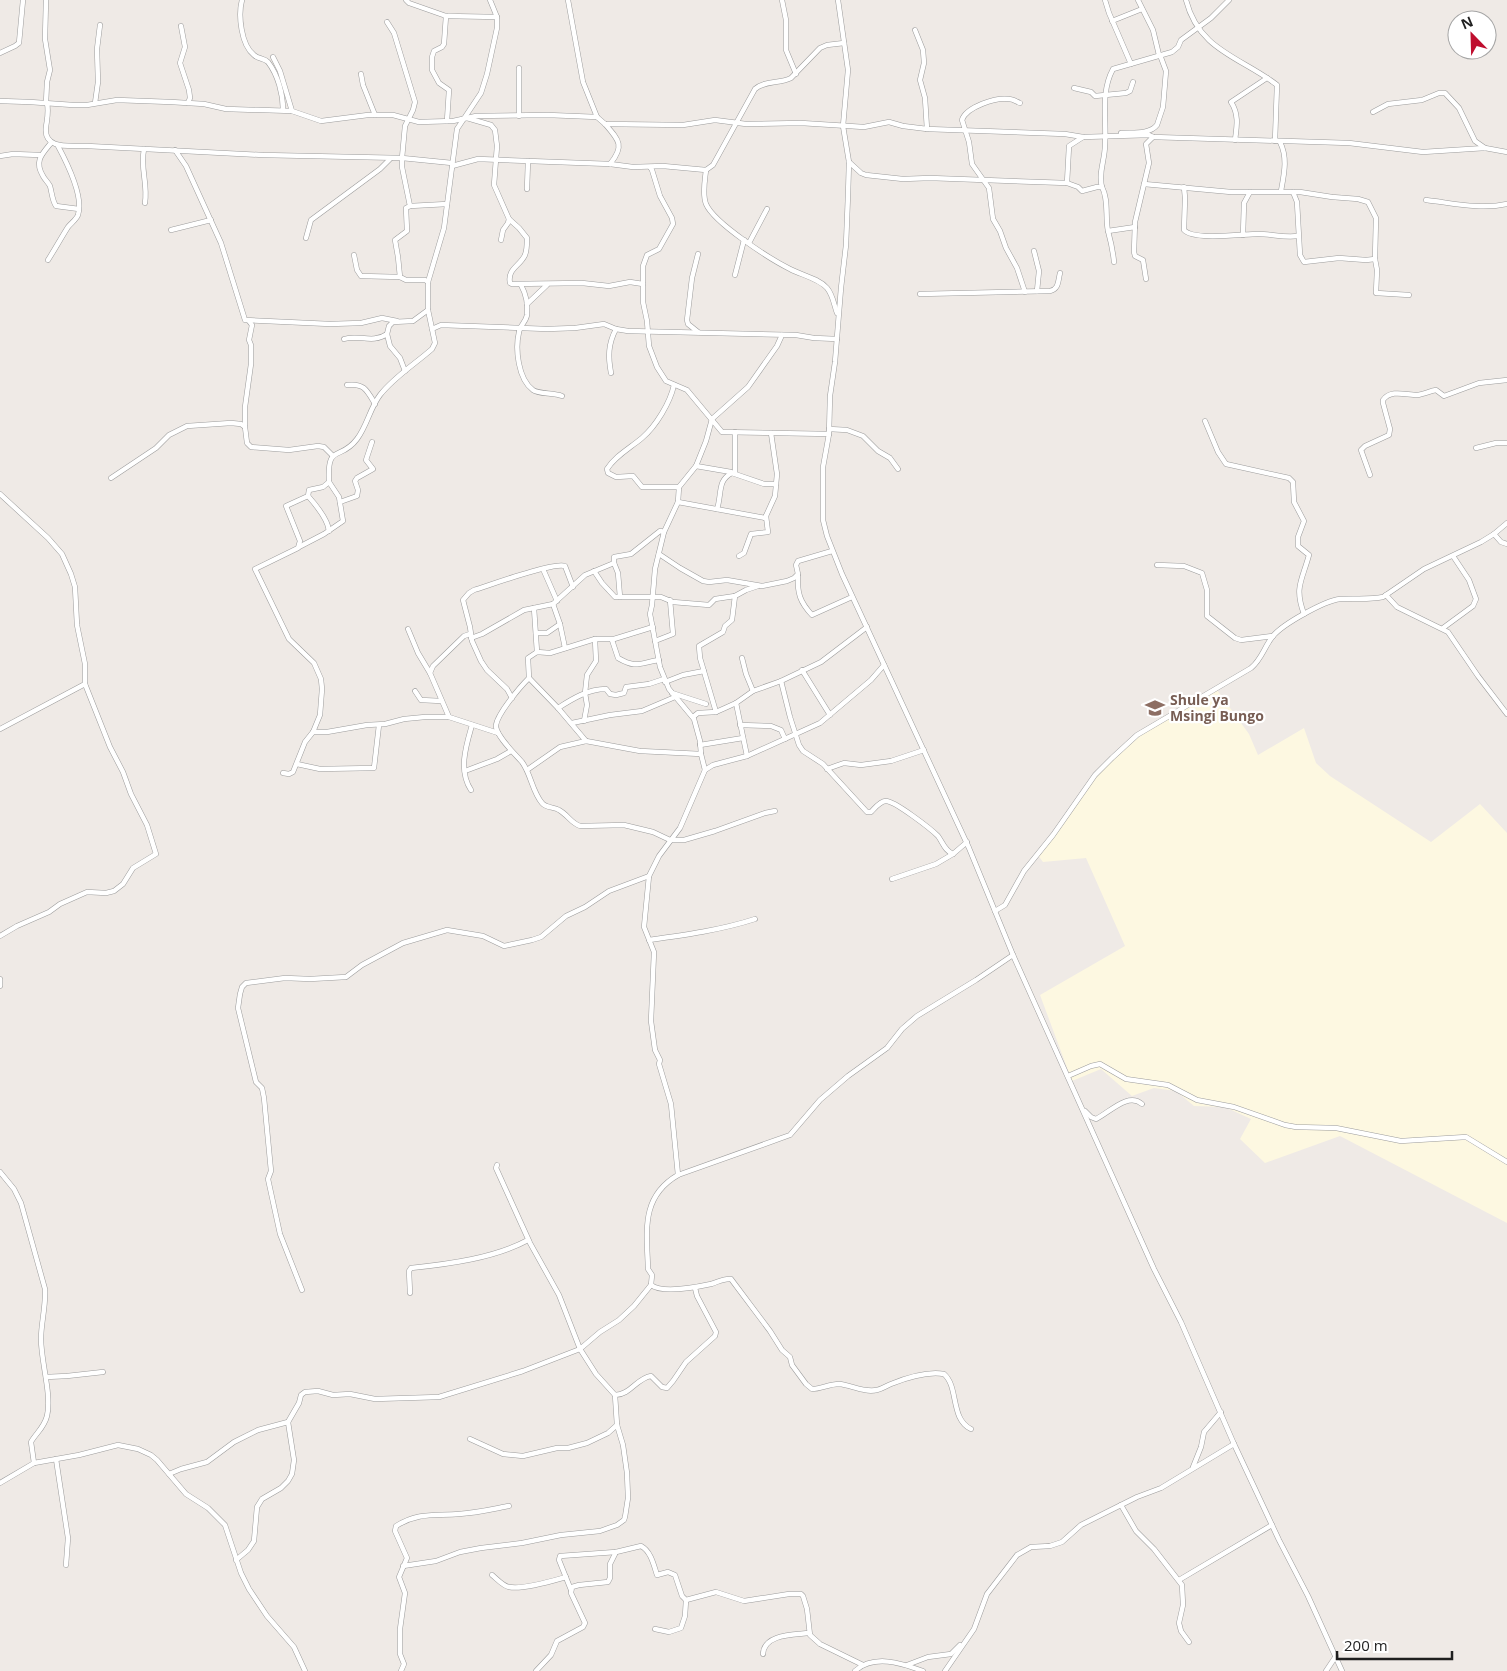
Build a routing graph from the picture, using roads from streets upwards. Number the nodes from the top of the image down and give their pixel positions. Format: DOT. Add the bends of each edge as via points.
graph roads {
  1 [pos="23,0"];
  2 [pos="46,0"];
  3 [pos="242,0"];
  4 [pos="406,0"];
  5 [pos="490,0"];
  6 [pos="568,0"];
  7 [pos="782,0"];
  8 [pos="838,0"];
  9 [pos="1105,0"];
  10 [pos="1138,0"];
  11 [pos="1186,0"];
  12 [pos="1229,0"];
  13 [pos="1142,9"];
  14 [pos="446,16"];
  15 [pos="497,17"];
  16 [pos="1112,21"];
  17 [pos="387,22"];
  18 [pos="100,25"];
  19 [pos="181,26"];
  20 [pos="1198,27"];
  21 [pos="915,30"];
  22 [pos="844,43"];
  23 [pos="0,53"];
  24 [pos="1160,55"];
  25 [pos="274,57"];
  26 [pos="1131,64"];
  27 [pos="519,68"];
  28 [pos="360,74"];
  29 [pos="796,74"];
  30 [pos="1267,78"];
  31 [pos="1133,82"];
  32 [pos="1074,88"];
  33 [pos="1106,94"];
  34 [pos="189,101"];
  35 [pos="0,102"];
  36 [pos="46,103"];
  37 [pos="1020,103"];
  38 [pos="95,104"];
  39 [pos="283,110"];
  40 [pos="292,111"];
  41 [pos="1373,112"];
  42 [pos="375,115"];
  43 [pos="519,116"];
  44 [pos="597,117"];
  45 [pos="464,118"];
  46 [pos="407,119"];
  47 [pos="448,121"];
  48 [pos="737,122"];
  49 [pos="605,124"];
  50 [pos="844,126"];
  51 [pos="927,129"];
  52 [pos="964,130"];
  53 [pos="1105,135"];
  54 [pos="1083,137"];
  55 [pos="1153,137"];
  56 [pos="1235,140"];
  57 [pos="1277,142"];
  58 [pos="51,143"];
  59 [pos="58,146"];
  60 [pos="1485,148"];
  61 [pos="144,149"];
  62 [pos="176,150"];
  63 [pos="1507,152"];
  64 [pos="40,155"];
  65 [pos="0,156"];
  66 [pos="402,158"];
  67 [pos="390,159"];
  68 [pos="495,160"];
  69 [pos="528,161"];
  70 [pos="849,162"];
  71 [pos="610,164"];
  72 [pos="452,165"];
  73 [pos="650,167"];
  74 [pos="706,170"];
  75 [pos="983,180"];
  76 [pos="1067,183"];
  77 [pos="1144,184"];
  78 [pos="1184,187"];
  79 [pos="1102,188"];
  80 [pos="527,190"];
  81 [pos="1281,191"];
  82 [pos="1250,192"];
  83 [pos="1293,192"];
  84 [pos="1426,200"];
  85 [pos="145,203"];
  86 [pos="447,204"];
  87 [pos="1507,204"];
  88 [pos="410,206"];
  89 [pos="79,209"];
  90 [pos="767,210"];
  91 [pos="509,219"];
  92 [pos="211,220"];
  93 [pos="1135,227"];
  94 [pos="171,230"];
  95 [pos="1108,231"];
  96 [pos="1243,235"];
  97 [pos="1298,236"];
  98 [pos="306,238"];
  99 [pos="501,240"];
  100 [pos="747,242"];
  101 [pos="1034,251"];
  102 [pos="698,254"];
  103 [pos="354,255"];
  104 [pos="1375,259"];
  105 [pos="48,260"];
  106 [pos="1114,262"];
  107 [pos="1060,273"];
  108 [pos="735,275"];
  109 [pos="400,277"];
  110 [pos="1146,279"];
  111 [pos="428,282"];
  112 [pos="548,284"];
  113 [pos="643,284"];
  114 [pos="521,285"];
  115 [pos="1037,291"];
  116 [pos="1024,292"];
  117 [pos="920,294"];
  118 [pos="1409,295"];
  119 [pos="527,304"];
  120 [pos="428,310"];
  121 [pos="838,316"];
  122 [pos="249,321"];
  123 [pos="397,321"];
  124 [pos="430,321"];
  125 [pos="526,321"];
  126 [pos="437,326"];
  127 [pos="520,328"];
  128 [pos="529,328"];
  129 [pos="432,329"];
  130 [pos="616,329"];
  131 [pos="648,331"];
  132 [pos="699,333"];
  133 [pos="387,334"];
  134 [pos="782,335"];
  135 [pos="344,339"];
  136 [pos="837,339"];
  137 [pos="405,371"];
  138 [pos="611,373"];
  139 [pos="1507,380"];
  140 [pos="347,384"];
  141 [pos="674,385"];
  142 [pos="562,396"];
  143 [pos="375,404"];
  144 [pos="712,419"];
  145 [pos="1205,421"];
  146 [pos="245,427"];
  147 [pos="829,428"];
  148 [pos="735,432"];
  149 [pos="771,433"];
  150 [pos="828,434"];
  151 [pos="372,442"];
  152 [pos="1507,443"];
  153 [pos="1476,448"];
  154 [pos="332,456"];
  155 [pos="696,466"];
  156 [pos="898,469"];
  157 [pos="734,473"];
  158 [pos="1370,475"];
  159 [pos="111,478"];
  160 [pos="329,482"];
  161 [pos="776,484"];
  162 [pos="680,487"];
  163 [pos="0,494"];
  164 [pos="308,496"];
  165 [pos="340,502"];
  166 [pos="678,502"];
  167 [pos="717,509"];
  168 [pos="766,516"];
  169 [pos="1507,523"];
  170 [pos="329,531"];
  171 [pos="664,532"];
  172 [pos="1494,534"];
  173 [pos="1507,544"];
  174 [pos="298,548"];
  175 [pos="832,551"];
  176 [pos="659,554"];
  177 [pos="738,556"];
  178 [pos="1453,556"];
  179 [pos="614,563"];
  180 [pos="1157,566"];
  181 [pos="544,569"];
  182 [pos="594,571"];
  183 [pos="798,574"];
  184 [pos="759,586"];
  185 [pos="573,587"];
  186 [pos="1386,595"];
  187 [pos="735,596"];
  188 [pos="653,597"];
  189 [pos="852,597"];
  190 [pos="620,598"];
  191 [pos="670,600"];
  192 [pos="555,603"];
  193 [pos="534,608"];
  194 [pos="1304,614"];
  195 [pos="560,624"];
  196 [pos="653,627"];
  197 [pos="867,627"];
  198 [pos="1443,628"];
  199 [pos="408,629"];
  200 [pos="536,633"];
  201 [pos="471,636"];
  202 [pos="1273,636"];
  203 [pos="595,640"];
  204 [pos="612,640"];
  205 [pos="655,641"];
  206 [pos="565,648"];
  207 [pos="537,652"];
  208 [pos="742,658"];
  209 [pos="659,660"];
  210 [pos="884,665"];
  211 [pos="704,670"];
  212 [pos="802,670"];
  213 [pos="430,672"];
  214 [pos="529,678"];
  215 [pos="665,680"];
  216 [pos="781,681"];
  217 [pos="85,684"];
  218 [pos="415,691"];
  219 [pos="753,691"];
  220 [pos="585,693"];
  221 [pos="673,695"];
  222 [pos="512,698"];
  223 [pos="441,702"];
  224 [pos="736,703"];
  225 [pos="706,704"];
  226 [pos="558,708"];
  227 [pos="716,712"];
  228 [pos="1507,714"];
  229 [pos="830,715"];
  230 [pos="448,717"];
  231 [pos="693,717"];
  232 [pos="584,721"];
  233 [pos="572,723"];
  234 [pos="378,725"];
  235 [pos="472,725"];
  236 [pos="740,725"];
  237 [pos="0,729"];
  238 [pos="313,732"];
  239 [pos="498,733"];
  240 [pos="796,734"];
  241 [pos="743,738"];
  242 [pos="784,739"];
  243 [pos="586,741"];
  244 [pos="700,745"];
  245 [pos="924,750"];
  246 [pos="511,751"];
  247 [pos="701,754"];
  248 [pos="747,756"];
  249 [pos="297,764"];
  250 [pos="827,769"];
  251 [pos="527,770"];
  252 [pos="705,770"];
  253 [pos="465,771"];
  254 [pos="283,772"];
  255 [pos="471,790"];
  256 [pos="775,811"];
  257 [pos="670,840"];
  258 [pos="967,842"];
  259 [pos="952,854"];
  260 [pos="649,876"];
  261 [pos="892,879"];
  262 [pos="996,911"];
  263 [pos="755,918"];
  264 [pos="1,933"];
  265 [pos="649,940"];
  266 [pos="1013,955"];
  267 [pos="0,979"];
  268 [pos="0,986"];
  269 [pos="1068,1076"];
  270 [pos="1142,1104"];
  271 [pos="1082,1108"];
  272 [pos="1507,1162"];
  273 [pos="497,1166"];
  274 [pos="0,1172"];
  275 [pos="678,1175"];
  276 [pos="528,1240"];
  277 [pos="651,1285"];
  278 [pos="695,1288"];
  279 [pos="302,1290"];
  280 [pos="410,1293"];
  281 [pos="580,1349"];
  282 [pos="103,1372"];
  283 [pos="46,1376"];
  284 [pos="615,1394"];
  285 [pos="1221,1412"];
  286 [pos="288,1422"];
  287 [pos="617,1425"];
  288 [pos="971,1429"];
  289 [pos="470,1439"];
  290 [pos="1234,1444"];
  291 [pos="56,1459"];
  292 [pos="34,1463"];
  293 [pos="1193,1468"];
  294 [pos="169,1474"];
  295 [pos="0,1483"];
  296 [pos="1120,1505"];
  297 [pos="509,1506"];
  298 [pos="1272,1525"];
  299 [pos="616,1552"];
  300 [pos="236,1560"];
  301 [pos="66,1566"];
  302 [pos="404,1566"];
  303 [pos="492,1575"];
  304 [pos="566,1577"];
  305 [pos="1179,1580"];
  306 [pos="571,1590"];
  307 [pos="686,1600"];
  308 [pos="655,1629"];
  309 [pos="809,1634"];
  310 [pos="968,1639"];
  311 [pos="1189,1642"];
  312 [pos="763,1654"];
  313 [pos="1336,1656"];
  314 [pos="863,1665"];
  315 [pos="907,1665"];
  316 [pos="305,1671"];
  317 [pos="401,1671"];
  318 [pos="536,1671"];
  319 [pos="855,1671"];
  320 [pos="923,1671"];
  321 [pos="945,1671"];
  322 [pos="1326,1671"];
  323 [pos="1342,1671"];
  1 -- 23 [label="street" via="19,43"];
  2 -- 36 [label="street" via="45,39 50,70"];
  3 -- 39 [label="street" via="240,15 245,39 252,54 268,62 281,90"];
  4 -- 14 [label="street"];
  5 -- 15 [label="street"];
  6 -- 44 [label="street" via="580,70"];
  7 -- 29 [label="street" via="786,50"];
  8 -- 22 [label="street"];
  9 -- 16 [label="street"];
  10 -- 13 [label="street"];
  11 -- 20 [label="street"];
  12 -- 20 [label="street"];
  13 -- 16 [label="street"];
  13 -- 24 [label="street" via="1153,30"];
  14 -- 15 [label="street"];
  14 -- 47 [label="street" via="444,44 434,52 432,68 439,83 449,90"];
  15 -- 45 [label="street" via="484,87"];
  16 -- 26 [label="street"];
  17 -- 46 [label="street" via="394,33 415,102"];
  18 -- 38 [label="street"];
  19 -- 34 [label="street" via="185,47 180,62"];
  20 -- 24 [label="street" via="1172,52"];
  20 -- 30 [label="street" via="1210,43"];
  21 -- 51 [label="street" via="923,50 920,80"];
  22 -- 29 [label="street" via="820,48"];
  22 -- 50 [label="street" via="848,70"];
  24 -- 26 [label="street"];
  24 -- 53 [label="street" via="1166,71 1163,107 1155,128"];
  25 -- 40 [label="street"];
  26 -- 33 [label="street" via="1114,69"];
  27 -- 43 [label="street"];
  28 -- 42 [label="street"];
  29 -- 48 [label="street" via="786,80 760,85 750,96"];
  30 -- 56 [label="street" via="1231,102 1238,117"];
  30 -- 57 [label="street" via="1277,85"];
  31 -- 33 [label="street" via="1129,92"];
  32 -- 33 [label="street" via="1094,95"];
  33 -- 53 [label="street"];
  34 -- 38 [label="street" via="123,100"];
  34 -- 39 [label="street" via="232,110"];
  35 -- 36 [label="street"];
  36 -- 38 [label="street"];
  36 -- 58 [label="street" via="46,132"];
  37 -- 52 [label="street" via="1008,99 976,106 963,115"];
  39 -- 40 [label="street"];
  40 -- 42 [label="street" via="321,120"];
  41 -- 60 [label="street" via="1388,104 1422,100 1445,93 1459,108 1475,141"];
  42 -- 46 [label="street"];
  43 -- 44 [label="street"];
  43 -- 45 [label="street"];
  44 -- 49 [label="street"];
  45 -- 47 [label="street"];
  45 -- 68 [label="street" via="493,127 497,146"];
  45 -- 72 [label="street" via="457,129"];
  46 -- 47 [label="street"];
  46 -- 66 [label="street"];
  48 -- 49 [label="street"];
  48 -- 50 [label="street"];
  48 -- 74 [label="street" via="713,165"];
  49 -- 71 [label="street" via="620,147"];
  50 -- 51 [label="street" via="864,127 889,122"];
  50 -- 70 [label="street"];
  51 -- 52 [label="street"];
  52 -- 54 [label="street"];
  52 -- 75 [label="street" via="972,164"];
  53 -- 54 [label="street"];
  53 -- 55 [label="street"];
  53 -- 79 [label="street" via="1100,178"];
  54 -- 76 [label="street" via="1070,146"];
  55 -- 56 [label="street"];
  55 -- 77 [label="street" via="1146,144 1149,163"];
  56 -- 57 [label="street"];
  57 -- 60 [label="street" via="1349,144 1423,152"];
  57 -- 81 [label="street" via="1285,152"];
  58 -- 59 [label="street"];
  58 -- 64 [label="street"];
  59 -- 61 [label="street"];
  59 -- 89 [label="street" via="68,164"];
  60 -- 63 [label="street"];
  61 -- 62 [label="street"];
  61 -- 85 [label="street"];
  62 -- 67 [label="street"];
  62 -- 92 [label="street"];
  64 -- 65 [label="street"];
  64 -- 89 [label="street" via="42,175 49,183 56,206"];
  66 -- 67 [label="street"];
  66 -- 72 [label="street"];
  66 -- 88 [label="street"];
  67 -- 98 [label="street" via="311,220"];
  68 -- 69 [label="street"];
  68 -- 72 [label="street" via="478,159"];
  68 -- 91 [label="street" via="494,185"];
  69 -- 71 [label="street"];
  69 -- 80 [label="street"];
  70 -- 75 [label="street" via="866,175"];
  70 -- 121 [label="street" via="846,245"];
  71 -- 73 [label="street"];
  72 -- 86 [label="street"];
  73 -- 74 [label="street"];
  73 -- 113 [label="street" via="673,224 659,249 645,258"];
  74 -- 100 [label="street" via="706,204 718,222"];
  75 -- 76 [label="street"];
  75 -- 116 [label="street" via="990,191 993,219 1019,273"];
  76 -- 79 [label="street" via="1082,191 1097,186"];
  77 -- 78 [label="street"];
  77 -- 93 [label="street"];
  78 -- 82 [label="street"];
  78 -- 96 [label="street" via="1186,232"];
  79 -- 95 [label="street"];
  81 -- 82 [label="street"];
  81 -- 83 [label="street"];
  82 -- 96 [label="street" via="1244,203"];
  83 -- 97 [label="street" via="1297,202"];
  83 -- 104 [label="street" via="1368,202 1376,218"];
  84 -- 87 [label="street" via="1454,205"];
  86 -- 88 [label="street"];
  86 -- 111 [label="street" via="440,244"];
  88 -- 109 [label="street" via="406,208 407,231 394,240"];
  89 -- 105 [label="street" via="78,216"];
  90 -- 100 [label="street"];
  91 -- 99 [label="street"];
  91 -- 114 [label="street" via="527,238 525,256 509,277 510,283"];
  92 -- 94 [label="street"];
  92 -- 122 [label="street" via="240,300 242,316"];
  93 -- 95 [label="street"];
  93 -- 110 [label="street" via="1134,254 1143,260"];
  95 -- 106 [label="street"];
  96 -- 97 [label="street"];
  97 -- 104 [label="street" via="1300,255 1306,263 1339,258"];
  100 -- 108 [label="street"];
  100 -- 121 [label="street" via="772,259 825,286"];
  101 -- 115 [label="street" via="1039,272"];
  102 -- 132 [label="street" via="687,320"];
  103 -- 109 [label="street" via="361,276"];
  104 -- 118 [label="street" via="1376,293"];
  107 -- 115 [label="street" via="1055,290"];
  109 -- 111 [label="street"];
  111 -- 120 [label="street"];
  112 -- 113 [label="street"];
  112 -- 114 [label="street"];
  112 -- 119 [label="street"];
  113 -- 131 [label="street"];
  114 -- 119 [label="street"];
  115 -- 116 [label="street"];
  116 -- 117 [label="street"];
  119 -- 125 [label="street"];
  120 -- 123 [label="street" via="414,321"];
  120 -- 124 [label="street"];
  121 -- 136 [label="street"];
  122 -- 123 [label="street" via="359,323 382,318"];
  122 -- 146 [label="street" via="252,325 251,355"];
  123 -- 133 [label="street" via="390,324"];
  124 -- 126 [label="street"];
  124 -- 129 [label="street"];
  125 -- 127 [label="street"];
  125 -- 128 [label="street"];
  126 -- 127 [label="street"];
  126 -- 129 [label="street"];
  127 -- 128 [label="street"];
  127 -- 142 [label="street" via="518,349 524,381 538,392"];
  128 -- 130 [label="street" via="575,328 601,324"];
  129 -- 137 [label="street" via="435,345"];
  130 -- 131 [label="street"];
  130 -- 138 [label="street" via="609,346"];
  131 -- 132 [label="street"];
  131 -- 141 [label="street" via="649,346 657,367 666,381"];
  132 -- 134 [label="street"];
  133 -- 135 [label="street"];
  133 -- 137 [label="street" via="390,346"];
  134 -- 136 [label="street"];
  134 -- 144 [label="street" via="748,387"];
  136 -- 147 [label="street"];
  137 -- 143 [label="street" via="385,389"];
  139 -- 158 [label="street" via="1479,383 1444,396 1436,390 1417,395 1386,396 1383,403 1389,435 1361,450"];
  140 -- 143 [label="street" via="363,387"];
  141 -- 144 [label="street" via="688,390"];
  141 -- 162 [label="street" via="671,399 649,430 617,457 607,470 616,477 633,476 642,487"];
  143 -- 154 [label="street" via="354,444"];
  144 -- 148 [label="street" via="722,432"];
  144 -- 155 [label="street"];
  145 -- 194 [label="street" via="1226,464 1289,478 1293,482 1294,502 1304,521 1298,546 1308,555 1298,588"];
  146 -- 154 [label="street" via="251,447 289,450 318,446 324,447"];
  146 -- 159 [label="street" via="231,423 187,426 169,435 156,448"];
  147 -- 150 [label="street"];
  147 -- 156 [label="street" via="863,436 890,458"];
  148 -- 149 [label="street"];
  148 -- 157 [label="street"];
  149 -- 150 [label="street"];
  149 -- 161 [label="street"];
  150 -- 175 [label="street" via="823,467 823,520"];
  151 -- 165 [label="street" via="366,460 373,468 355,481 357,496"];
  152 -- 153 [label="street"];
  154 -- 160 [label="street"];
  155 -- 157 [label="street"];
  155 -- 162 [label="street"];
  157 -- 161 [label="street" via="764,484"];
  157 -- 167 [label="street" via="727,475 719,490"];
  160 -- 164 [label="street" via="309,490"];
  160 -- 165 [label="street"];
  161 -- 168 [label="street" via="775,496"];
  162 -- 166 [label="street"];
  163 -- 217 [label="street" via="48,538 62,554 71,574 85,664"];
  164 -- 170 [label="street"];
  164 -- 174 [label="street" via="286,506 300,541"];
  165 -- 170 [label="street" via="343,521"];
  166 -- 167 [label="street"];
  166 -- 171 [label="street"];
  167 -- 168 [label="street" via="762,519"];
  168 -- 177 [label="street" via="768,532 751,534 744,553"];
  169 -- 172 [label="street"];
  170 -- 174 [label="street"];
  171 -- 176 [label="street"];
  171 -- 179 [label="street" via="658,532 631,554 614,557"];
  172 -- 173 [label="street"];
  172 -- 178 [label="street"];
  174 -- 238 [label="street" via="255,569 289,639 314,663 319,673 322,689 320,715"];
  175 -- 183 [label="street" via="798,562"];
  175 -- 189 [label="street"];
  176 -- 184 [label="street" via="703,581 727,580"];
  176 -- 188 [label="street"];
  178 -- 186 [label="street" via="1424,569"];
  178 -- 198 [label="street" via="1469,580 1476,599 1474,606"];
  179 -- 182 [label="street"];
  179 -- 190 [label="street"];
  180 -- 202 [label="street" via="1184,566 1202,574 1208,590 1208,616 1235,638"];
  181 -- 185 [label="street" via="565,566"];
  181 -- 192 [label="street"];
  181 -- 201 [label="street" via="469,593 463,600"];
  182 -- 185 [label="street" via="584,575"];
  182 -- 190 [label="street" via="612,594"];
  183 -- 184 [label="street" via="787,581"];
  183 -- 189 [label="street" via="798,592 812,615"];
  184 -- 187 [label="street"];
  185 -- 192 [label="street"];
  186 -- 194 [label="street" via="1339,599"];
  186 -- 198 [label="street" via="1398,607"];
  187 -- 191 [label="street" via="717,598 707,606"];
  187 -- 211 [label="street" via="732,620 721,634 698,646"];
  188 -- 190 [label="street"];
  188 -- 191 [label="street"];
  188 -- 196 [label="street" via="650,614"];
  189 -- 197 [label="street"];
  191 -- 205 [label="street" via="673,634"];
  192 -- 193 [label="street"];
  192 -- 195 [label="street"];
  193 -- 200 [label="street"];
  193 -- 201 [label="street" via="524,610 482,634"];
  194 -- 202 [label="street"];
  195 -- 200 [label="street" via="547,633"];
  195 -- 206 [label="street"];
  196 -- 204 [label="street"];
  196 -- 205 [label="street"];
  197 -- 210 [label="street"];
  197 -- 212 [label="street" via="830,657"];
  198 -- 228 [label="street"];
  199 -- 213 [label="street"];
  200 -- 207 [label="street"];
  201 -- 213 [label="street" via="464,636"];
  201 -- 222 [label="street" via="484,666"];
  202 -- 262 [label="street" via="1252,668 1137,735 1095,775 1024,871 1005,905"];
  203 -- 204 [label="street"];
  203 -- 206 [label="street"];
  203 -- 220 [label="street" via="596,661 588,671"];
  204 -- 209 [label="street" via="618,658 626,663 636,666"];
  205 -- 209 [label="street"];
  206 -- 207 [label="street" via="550,653"];
  207 -- 214 [label="street" via="528,660"];
  208 -- 219 [label="street"];
  209 -- 215 [label="street"];
  210 -- 229 [label="street"];
  210 -- 245 [label="street"];
  211 -- 215 [label="street"];
  211 -- 227 [label="street"];
  212 -- 216 [label="street"];
  212 -- 229 [label="street"];
  213 -- 223 [label="street"];
  214 -- 222 [label="street"];
  214 -- 226 [label="street"];
  215 -- 220 [label="street" via="630,686 624,693 616,695 604,689"];
  215 -- 221 [label="street"];
  216 -- 219 [label="street"];
  216 -- 240 [label="street"];
  217 -- 237 [label="street"];
  217 -- 264 [label="street" via="110,747 144,818 156,854 133,868 123,884 114,890 87,892"];
  218 -- 223 [label="street" via="421,700"];
  219 -- 224 [label="street"];
  220 -- 226 [label="street"];
  220 -- 232 [label="street"];
  221 -- 225 [label="street"];
  221 -- 231 [label="street"];
  221 -- 232 [label="street" via="642,711"];
  222 -- 239 [label="street" via="496,724"];
  223 -- 230 [label="street"];
  224 -- 227 [label="street"];
  224 -- 236 [label="street"];
  226 -- 233 [label="street"];
  227 -- 231 [label="street" via="698,713"];
  229 -- 240 [label="street"];
  230 -- 234 [label="street" via="410,718"];
  230 -- 235 [label="street"];
  231 -- 244 [label="street"];
  232 -- 233 [label="street"];
  233 -- 243 [label="street"];
  234 -- 238 [label="street"];
  234 -- 249 [label="street" via="374,768 320,769"];
  235 -- 239 [label="street"];
  235 -- 253 [label="street" via="464,754"];
  236 -- 241 [label="street"];
  236 -- 242 [label="street" via="776,727"];
  238 -- 249 [label="street" via="305,742"];
  239 -- 246 [label="street"];
  240 -- 242 [label="street"];
  240 -- 250 [label="street" via="803,751"];
  241 -- 244 [label="street"];
  241 -- 248 [label="street"];
  242 -- 248 [label="street"];
  243 -- 247 [label="street" via="640,751"];
  243 -- 251 [label="street" via="560,747"];
  244 -- 247 [label="street"];
  245 -- 250 [label="street" via="890,761 861,766 844,763"];
  245 -- 258 [label="street"];
  246 -- 251 [label="street"];
  246 -- 253 [label="street"];
  247 -- 252 [label="street"];
  248 -- 252 [label="street"];
  249 -- 254 [label="street" via="292,774"];
  250 -- 259 [label="street" via="867,812 880,803 891,802 930,829"];
  251 -- 257 [label="street" via="542,803 566,814 577,825 624,825"];
  252 -- 257 [label="street" via="680,828"];
  253 -- 255 [label="street"];
  256 -- 257 [label="street" via="690,838"];
  257 -- 260 [label="street"];
  258 -- 259 [label="street"];
  258 -- 262 [label="street"];
  259 -- 261 [label="street" via="936,864"];
  260 -- 265 [label="street" via="644,927"];
  260 -- 279 [label="street" via="609,891 566,916 538,938 504,946 483,936 447,930 403,943 346,976 252,981 242,987 238,1008 255,1080 262,1088 264,1098 268,1179 280,1234"];
  262 -- 266 [label="street"];
  263 -- 265 [label="street" via="684,936"];
  265 -- 275 [label="street" via="655,960 651,1021 655,1050 671,1104"];
  266 -- 269 [label="street"];
  266 -- 275 [label="street" via="917,1016 887,1048 820,1100 790,1135"];
  267 -- 268 [label="street"];
  269 -- 271 [label="street"];
  269 -- 272 [label="street" via="1100,1064 1126,1079 1168,1085 1197,1100 1234,1107 1285,1125 1336,1128 1401,1141 1466,1138"];
  270 -- 271 [label="street" via="1130,1100 1096,1119"];
  271 -- 285 [label="street"];
  273 -- 276 [label="street"];
  274 -- 283 [label="street" via="21,1204 44,1284 41,1338"];
  275 -- 277 [label="street" via="658,1191 648,1211"];
  276 -- 280 [label="street" via="495,1253 411,1268"];
  276 -- 281 [label="street" via="552,1280"];
  277 -- 278 [label="street" via="656,1288"];
  277 -- 281 [label="street" via="624,1316"];
  278 -- 284 [label="street" via="715,1336 686,1362 667,1388 651,1376 642,1378 624,1394"];
  278 -- 288 [label="street" via="728,1279 733,1281 810,1388 838,1384 877,1390 922,1375 944,1374 950,1383 962,1424"];
  281 -- 284 [label="street" via="596,1374"];
  281 -- 286 [label="street" via="439,1397 375,1399 308,1391 301,1396"];
  282 -- 283 [label="street"];
  283 -- 292 [label="street" via="48,1414 42,1429 31,1442"];
  284 -- 287 [label="street"];
  285 -- 290 [label="street"];
  285 -- 293 [label="street" via="1204,1432"];
  286 -- 294 [label="street" via="258,1430 234,1442 207,1462"];
  286 -- 300 [label="street" via="294,1460 292,1474 281,1488 262,1499 254,1541"];
  287 -- 289 [label="street" via="587,1443 523,1456 503,1454"];
  287 -- 302 [label="street" via="628,1473 625,1517 619,1524 600,1531 481,1548 436,1562"];
  290 -- 293 [label="street"];
  290 -- 298 [label="street"];
  291 -- 292 [label="street"];
  291 -- 294 [label="street" via="123,1445 151,1455"];
  291 -- 301 [label="street" via="68,1538"];
  292 -- 295 [label="street"];
  293 -- 296 [label="street" via="1161,1488"];
  294 -- 300 [label="street" via="186,1494 208,1508 225,1525"];
  296 -- 305 [label="street" via="1136,1531"];
  296 -- 310 [label="street" via="1081,1525 1062,1542 1031,1547 1016,1555 987,1594"];
  297 -- 302 [label="street" via="461,1514 430,1514 397,1525 395,1531 407,1558"];
  298 -- 305 [label="street"];
  298 -- 313 [label="street"];
  299 -- 304 [label="street" via="562,1555 559,1560"];
  299 -- 306 [label="street" via="610,1564 608,1582 574,1586"];
  299 -- 307 [label="street" via="641,1546 645,1548 657,1575 668,1572 675,1575"];
  300 -- 316 [label="street" via="255,1599 294,1648"];
  302 -- 317 [label="street" via="400,1576 404,1593 400,1654 404,1664"];
  303 -- 304 [label="street" via="511,1587"];
  304 -- 306 [label="street"];
  305 -- 311 [label="street" via="1183,1599 1178,1623"];
  306 -- 318 [label="street" via="584,1626 557,1641 551,1656"];
  307 -- 308 [label="street" via="681,1628 669,1632"];
  307 -- 309 [label="street" via="716,1592 744,1601 801,1594 807,1609"];
  309 -- 312 [label="street" via="772,1640 765,1646"];
  309 -- 314 [label="street" via="820,1644"];
  310 -- 315 [label="street" via="951,1654 928,1657"];
  310 -- 321 [label="street"];
  313 -- 322 [label="street"];
  313 -- 323 [label="street"];
  314 -- 315 [label="street" via="875,1661"];
  314 -- 319 [label="street"];
  315 -- 320 [label="street"];
}
